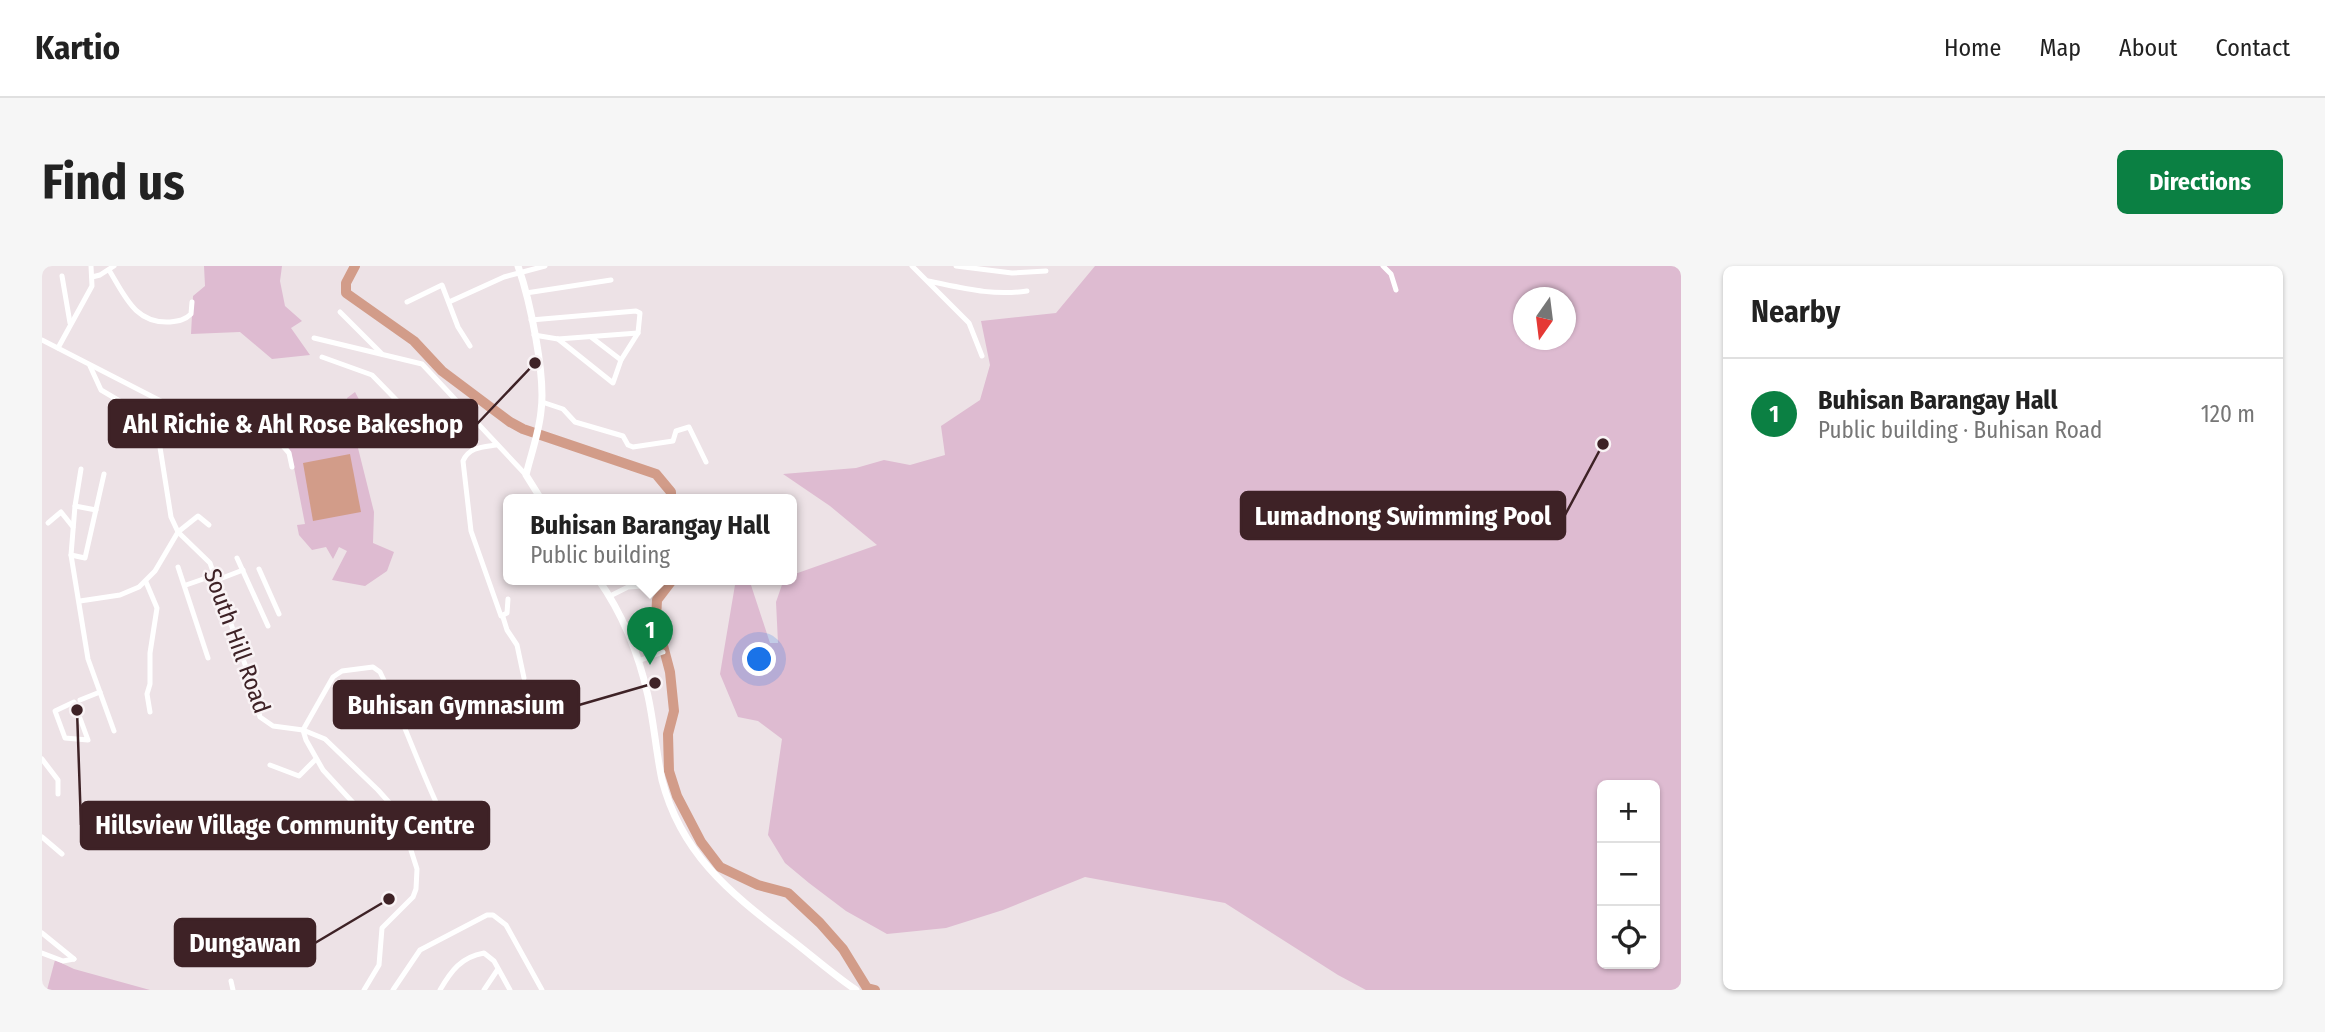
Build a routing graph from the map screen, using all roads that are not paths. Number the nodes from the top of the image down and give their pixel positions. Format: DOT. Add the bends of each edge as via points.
graph roads {
  1 [pos="91,266"];
  2 [pos="545,266"];
  3 [pos="912,266"];
  4 [pos="956,266"];
  5 [pos="1383,266"];
  6 [pos="111,268"];
  7 [pos="519,269"];
  8 [pos="1046,271"];
  9 [pos="62,276"];
  10 [pos="92,277"];
  11 [pos="611,280"];
  12 [pos="928,281"];
  13 [pos="1396,290"];
  14 [pos="1027,291"];
  15 [pos="526,293"];
  16 [pos="191,302"];
  17 [pos="407,302"];
  18 [pos="449,302"];
  19 [pos="340,312"];
  20 [pos="531,320"];
  21 [pos="70,323"];
  22 [pos="638,334"];
  23 [pos="534,335"];
  24 [pos="591,337"];
  25 [pos="314,338"];
  26 [pos="558,339"];
  27 [pos="42,340"];
  28 [pos="470,346"];
  29 [pos="58,348"];
  30 [pos="382,354"];
  31 [pos="982,356"];
  32 [pos="322,357"];
  33 [pos="621,360"];
  34 [pos="90,366"];
  35 [pos="542,402"];
  36 [pos="470,416"];
  37 [pos="430,430"];
  38 [pos="422,431"];
  39 [pos="496,445"];
  40 [pos="706,462"];
  41 [pos="292,467"];
  42 [pos="81,469"];
  43 [pos="104,474"];
  44 [pos="526,475"];
  45 [pos="538,494"];
  46 [pos="75,506"];
  47 [pos="96,510"];
  48 [pos="48,523"];
  49 [pos="209,525"];
  50 [pos="73,527"];
  51 [pos="178,533"];
  52 [pos="71,555"];
  53 [pos="237,558"];
  54 [pos="178,567"];
  55 [pos="259,569"];
  56 [pos="243,570"];
  57 [pos="216,577"];
  58 [pos="146,582"];
  59 [pos="186,585"];
  60 [pos="265,585"];
  61 [pos="602,585"];
  62 [pos="642,586"];
  63 [pos="252,590"];
  64 [pos="610,596"];
  65 [pos="508,599"];
  66 [pos="80,601"];
  67 [pos="279,614"];
  68 [pos="503,617"];
  69 [pos="268,626"];
  70 [pos="663,652"];
  71 [pos="208,658"];
  72 [pos="638,661"];
  73 [pos="524,678"];
  74 [pos="386,685"];
  75 [pos="100,692"];
  76 [pos="80,700"];
  77 [pos="370,708"];
  78 [pos="150,712"];
  79 [pos="401,715"];
  80 [pos="443,720"];
  81 [pos="303,730"];
  82 [pos="114,731"];
  83 [pos="88,740"];
  84 [pos="42,759"];
  85 [pos="316,759"];
  86 [pos="270,765"];
  87 [pos="58,794"];
  88 [pos="442,814"];
  89 [pos="42,837"];
  90 [pos="312,841"];
  91 [pos="62,854"];
  92 [pos="42,933"];
  93 [pos="43,953"];
  94 [pos="498,969"];
  95 [pos="230,981"];
  96 [pos="233,990"];
  97 [pos="364,990"];
  98 [pos="393,990"];
  99 [pos="440,990"];
  100 [pos="484,990"];
  101 [pos="510,990"];
  102 [pos="542,990"];
  103 [pos="856,990"];
  1 -- 10 [label="street"];
  2 -- 7 [label="street"];
  3 -- 12 [label="street"];
  4 -- 8 [label="street" via="1012,273"];
  5 -- 13 [label="street"];
  6 -- 10 [label="street"];
  6 -- 16 [label="street" via="133,307 149,320 183,320 191,314"];
  7 -- 15 [label="street"];
  7 -- 18 [label="street"];
  9 -- 21 [label="street"];
  10 -- 21 [label="street" via="90,290"];
  11 -- 15 [label="street"];
  12 -- 14 [label="street" via="973,292"];
  12 -- 31 [label="street" via="969,323"];
  15 -- 20 [label="street"];
  17 -- 18 [label="street" via="442,285"];
  18 -- 28 [label="street"];
  19 -- 30 [label="street"];
  20 -- 22 [label="street" via="636,312 640,313"];
  20 -- 23 [label="street"];
  21 -- 29 [label="street"];
  22 -- 24 [label="street"];
  22 -- 33 [label="street"];
  23 -- 26 [label="street"];
  23 -- 35 [label="street"];
  24 -- 26 [label="street"];
  24 -- 33 [label="street"];
  25 -- 30 [label="street"];
  26 -- 33 [label="street" via="613,383"];
  27 -- 29 [label="street"];
  29 -- 34 [label="street"];
  30 -- 36 [label="street" via="422,364"];
  32 -- 37 [label="street" via="372,375"];
  34 -- 41 [label="street" via="225,434 272,440 289,453"];
  34 -- 51 [label="street" via="101,390 135,410 157,436 163,451 169,510"];
  35 -- 40 [label="street" via="563,409 575,422 623,436 633,447 673,441 676,431 689,427"];
  35 -- 44 [label="street"];
  36 -- 37 [label="street"];
  36 -- 39 [label="street"];
  37 -- 38 [label="street"];
  39 -- 44 [label="street"];
  39 -- 68 [label="street" via="475,449 463,461 474,547"];
  42 -- 46 [label="street"];
  43 -- 47 [label="street"];
  44 -- 45 [label="street"];
  46 -- 47 [label="street"];
  46 -- 50 [label="street"];
  47 -- 52 [label="street" via="85,558"];
  48 -- 50 [label="street" via="61,512"];
  49 -- 51 [label="street" via="198,516"];
  50 -- 52 [label="street"];
  51 -- 57 [label="street, South Hill Road" via="208,559"];
  51 -- 58 [label="street"];
  52 -- 66 [label="street"];
  53 -- 56 [label="street"];
  54 -- 59 [label="street"];
  55 -- 60 [label="street"];
  56 -- 57 [label="street"];
  56 -- 63 [label="street"];
  57 -- 59 [label="street"];
  57 -- 81 [label="street, South Hill Road" via="257,712 274,726"];
  58 -- 66 [label="street" via="132,592"];
  58 -- 78 [label="street" via="157,608 147,694"];
  59 -- 71 [label="street"];
  60 -- 63 [label="street"];
  60 -- 67 [label="street"];
  61 -- 64 [label="street"];
  62 -- 64 [label="street"];
  63 -- 69 [label="street"];
  64 -- 72 [label="street"];
  65 -- 68 [label="street"];
  66 -- 75 [label="street" via="88,659"];
  68 -- 73 [label="street" via="518,647"];
  70 -- 72 [label="street"];
  72 -- 103 [label="street" via="663,781 697,855 733,895"];
  74 -- 77 [label="street"];
  74 -- 79 [label="street"];
  74 -- 81 [label="street" via="373,667 342,671 333,677"];
  75 -- 76 [label="street"];
  75 -- 82 [label="street"];
  79 -- 80 [label="street" via="426,698"];
  79 -- 88 [label="street"];
  81 -- 85 [label="street"];
  81 -- 97 [label="street, South Hill Road" via="325,739 395,809 417,869 413,897 382,928 379,965"];
  83 -- 83 [label="street" via="65,738 55,711 74,702"];
  84 -- 87 [label="street" via="58,780"];
  85 -- 86 [label="street" via="299,776"];
  85 -- 90 [label="street" via="357,807"];
  89 -- 91 [label="street"];
  92 -- 93 [label="street" via="74,959 63,961"];
  94 -- 99 [label="street" via="488,954 474,956 453,968"];
  94 -- 100 [label="street"];
  94 -- 101 [label="street"];
  95 -- 96 [label="street"];
  98 -- 102 [label="street" via="420,950 487,915 506,925"];
}
